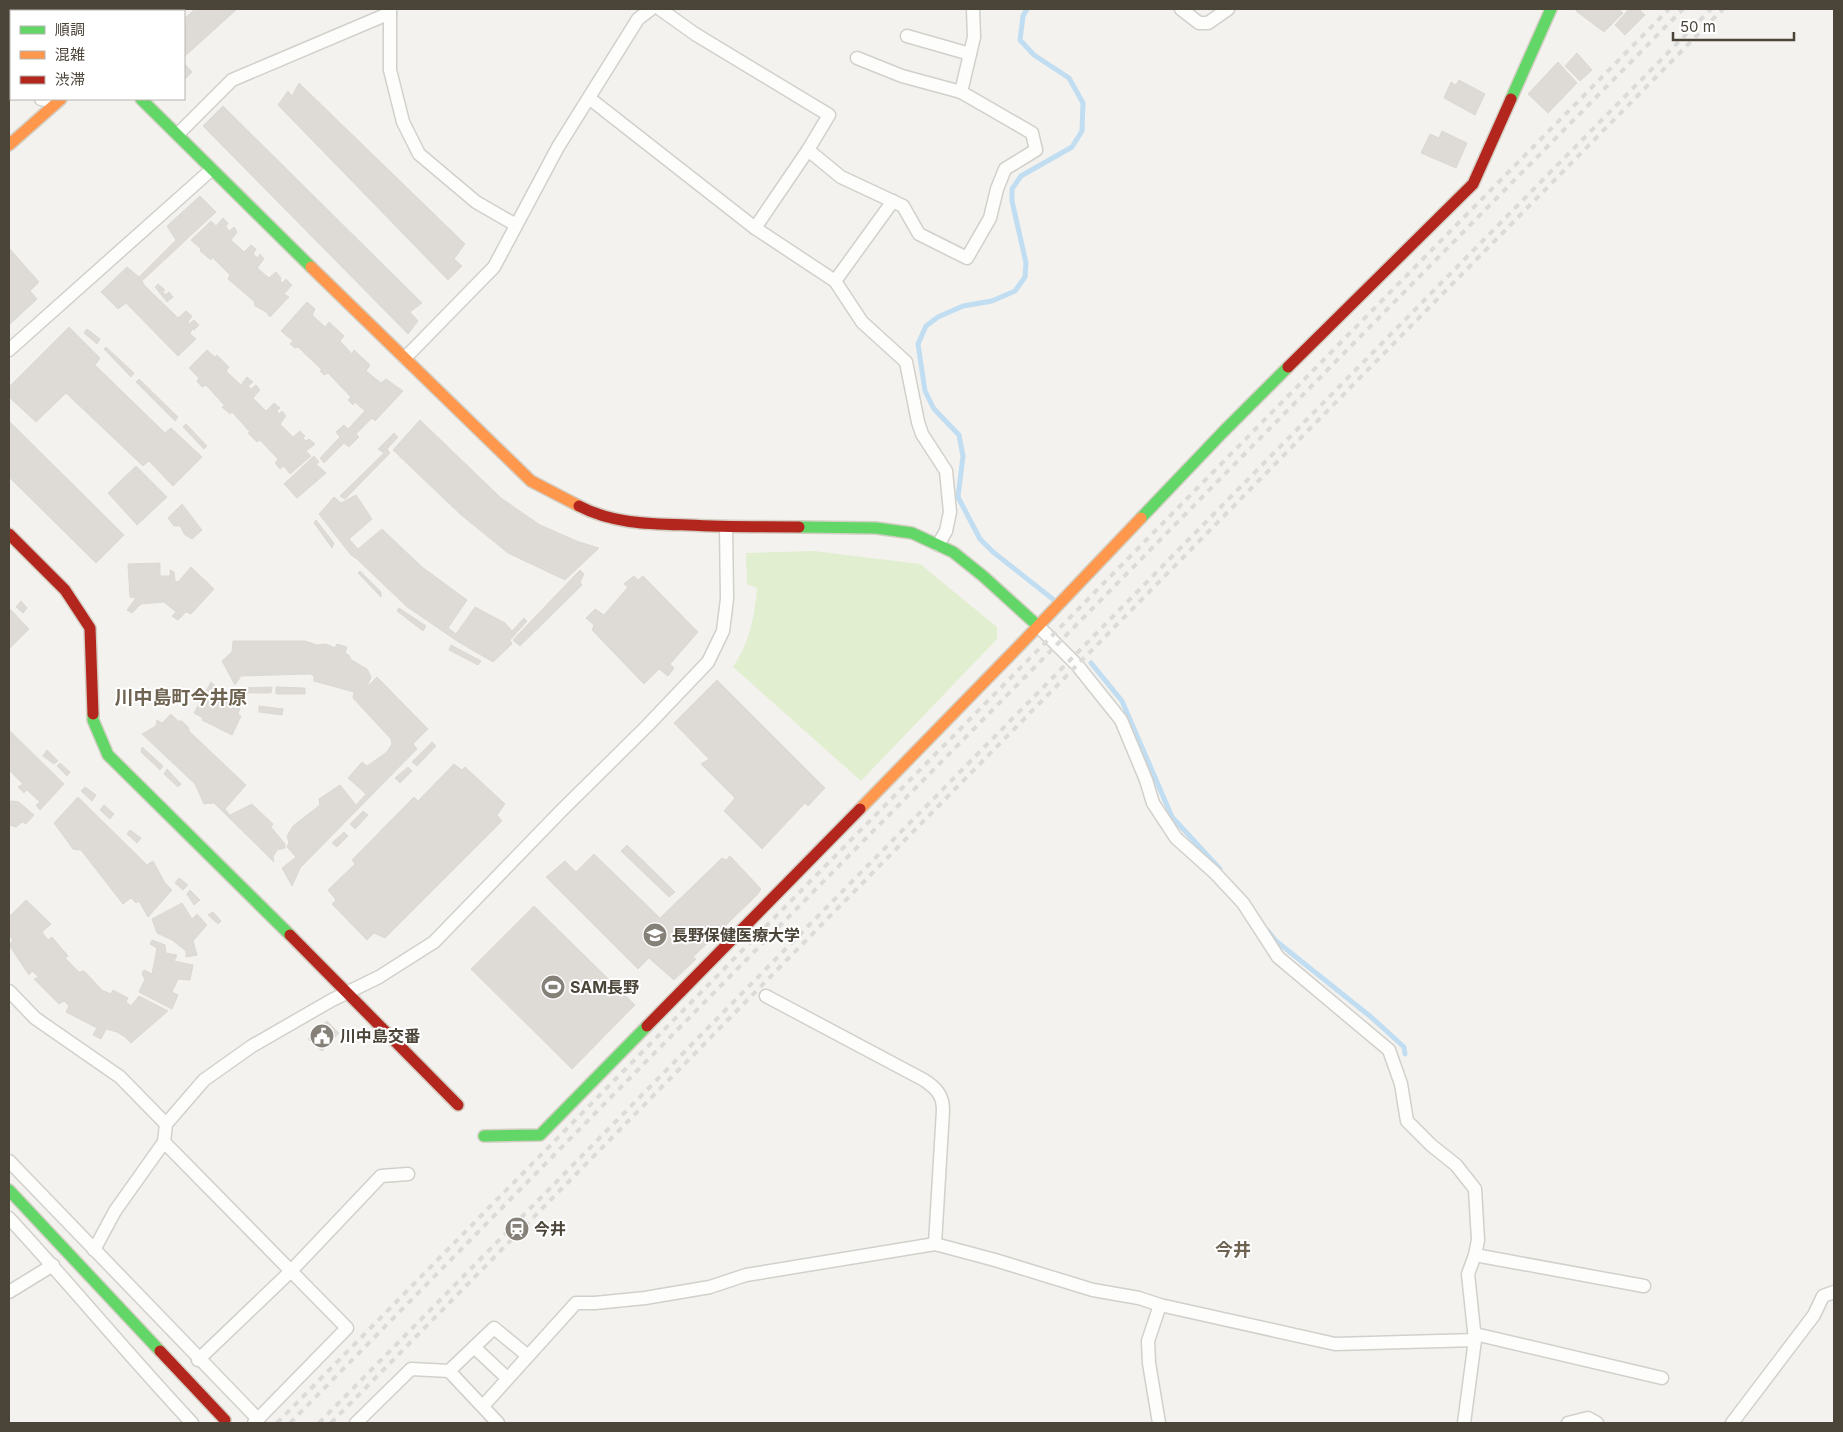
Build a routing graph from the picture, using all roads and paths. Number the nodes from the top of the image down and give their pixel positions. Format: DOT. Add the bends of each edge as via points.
graph roads {
  1 [pos="651,9"];
  2 [pos="660,9"];
  3 [pos="973,9"];
  4 [pos="1181,9"];
  5 [pos="1228,9"];
  6 [pos="1551,9"];
  7 [pos="390,11"];
  8 [pos="907,36"];
  9 [pos="970,54"];
  10 [pos="858,58"];
  11 [pos="961,92"];
  12 [pos="589,98"];
  13 [pos="59,100"];
  14 [pos="142,100"];
  15 [pos="178,134"];
  16 [pos="9,145"];
  17 [pos="808,150"];
  18 [pos="211,170"];
  19 [pos="893,201"];
  20 [pos="516,225"];
  21 [pos="755,228"];
  22 [pos="835,281"];
  23 [pos="9,350"];
  24 [pos="405,358"];
  25 [pos="726,527"];
  26 [pos="9,534"];
  27 [pos="938,545"];
  28 [pos="1038,626"];
  29 [pos="9,990"];
  30 [pos="348,992"];
  31 [pos="766,996"];
  32 [pos="458,1105"];
  33 [pos="166,1124"];
  34 [pos="484,1136"];
  35 [pos="164,1142"];
  36 [pos="9,1161"];
  37 [pos="408,1174"];
  38 [pos="9,1190"];
  39 [pos="9,1218"];
  40 [pos="934,1244"];
  41 [pos="94,1250"];
  42 [pos="1475,1255"];
  43 [pos="53,1265"];
  44 [pos="292,1270"];
  45 [pos="1644,1286"];
  46 [pos="9,1292"];
  47 [pos="1834,1292"];
  48 [pos="1160,1305"];
  49 [pos="1475,1337"];
  50 [pos="474,1347"];
  51 [pos="528,1356"];
  52 [pos="198,1360"];
  53 [pos="449,1370"];
  54 [pos="508,1378"];
  55 [pos="1662,1378"];
  56 [pos="483,1406"];
  57 [pos="226,1420"];
  58 [pos="256,1421"];
  59 [pos="192,1423"];
  60 [pos="356,1423"];
  61 [pos="498,1423"];
  62 [pos="1159,1423"];
  63 [pos="1464,1423"];
  64 [pos="1568,1423"];
  65 [pos="1597,1423"];
  66 [pos="1732,1423"];
  1 -- 12 [label="street" via="638,19"];
  2 -- 17 [label="street" via="695,34 829,115"];
  3 -- 9 [label="street" via="974,37"];
  4 -- 5 [label="street" via="1199,23 1208,23"];
  6 -- 28 [label="street" via="1473,184 1223,432"];
  7 -- 15 [label="street" via="232,80"];
  7 -- 20 [label="street" via="390,70 403,122 419,154 476,202"];
  8 -- 9 [label="street"];
  9 -- 11 [label="street"];
  10 -- 11 [label="street" via="902,76"];
  11 -- 19 [label="street" via="1032,133 1036,150 1005,169 990,218 967,258 919,234 903,206"];
  12 -- 20 [label="street"];
  12 -- 21 [label="street"];
  13 -- 16 [label="street"];
  14 -- 15 [label="street"];
  15 -- 18 [label="street"];
  17 -- 19 [label="street" via="841,177"];
  17 -- 21 [label="street"];
  18 -- 23 [label="street"];
  18 -- 24 [label="street"];
  19 -- 22 [label="street"];
  20 -- 24 [label="street" via="494,267"];
  21 -- 22 [label="street"];
  22 -- 27 [label="street" via="862,322 906,362 922,434 946,471 950,512 946,531"];
  24 -- 25 [label="street" via="531,481 547,490 589,511 632,523"];
  25 -- 27 [label="street" via="876,528 912,534"];
  25 -- 30 [label="street" via="727,599 722,631 708,662 434,942 379,977"];
  26 -- 30 [label="street" via="65,590 90,628 93,720 108,755"];
  27 -- 28 [label="street" via="954,552"];
  28 -- 34 [label="street" via="540,1135"];
  28 -- 42 [label="street" via="1077,665 1121,720 1153,803 1176,838 1243,903 1278,957 1390,1050 1401,1084 1407,1121 1456,1164 1475,1189 1478,1240"];
  29 -- 33 [label="street" via="35,1018 120,1078"];
  30 -- 32 [label="street"];
  30 -- 33 [label="street" via="252,1046 204,1080"];
  31 -- 40 [label="street" via="924,1080 940,1092 943,1110"];
  33 -- 35 [label="street"];
  35 -- 41 [label="street" via="115,1211"];
  35 -- 44 [label="street"];
  36 -- 41 [label="street"];
  37 -- 44 [label="street" via="381,1176"];
  38 -- 57 [label="street"];
  39 -- 43 [label="street"];
  40 -- 48 [label="street" via="1093,1290"];
  40 -- 51 [label="street" via="746,1275 710,1286 645,1298 576,1303"];
  41 -- 52 [label="street"];
  42 -- 45 [label="street"];
  42 -- 49 [label="street" via="1468,1274"];
  43 -- 46 [label="street"];
  43 -- 59 [label="street"];
  44 -- 52 [label="street"];
  44 -- 58 [label="street" via="347,1328"];
  47 -- 66 [label="street" via="1823,1296 1814,1315"];
  48 -- 49 [label="street" via="1334,1344"];
  48 -- 62 [label="street" via="1148,1341"];
  49 -- 55 [label="street"];
  49 -- 63 [label="street"];
  50 -- 51 [label="street" via="494,1328"];
  50 -- 53 [label="street"];
  50 -- 54 [label="street"];
  51 -- 54 [label="street"];
  52 -- 58 [label="street"];
  53 -- 56 [label="street"];
  53 -- 60 [label="street" via="411,1369"];
  54 -- 56 [label="street"];
  56 -- 61 [label="street"];
  64 -- 65 [label="street" via="1588,1418"];
}
